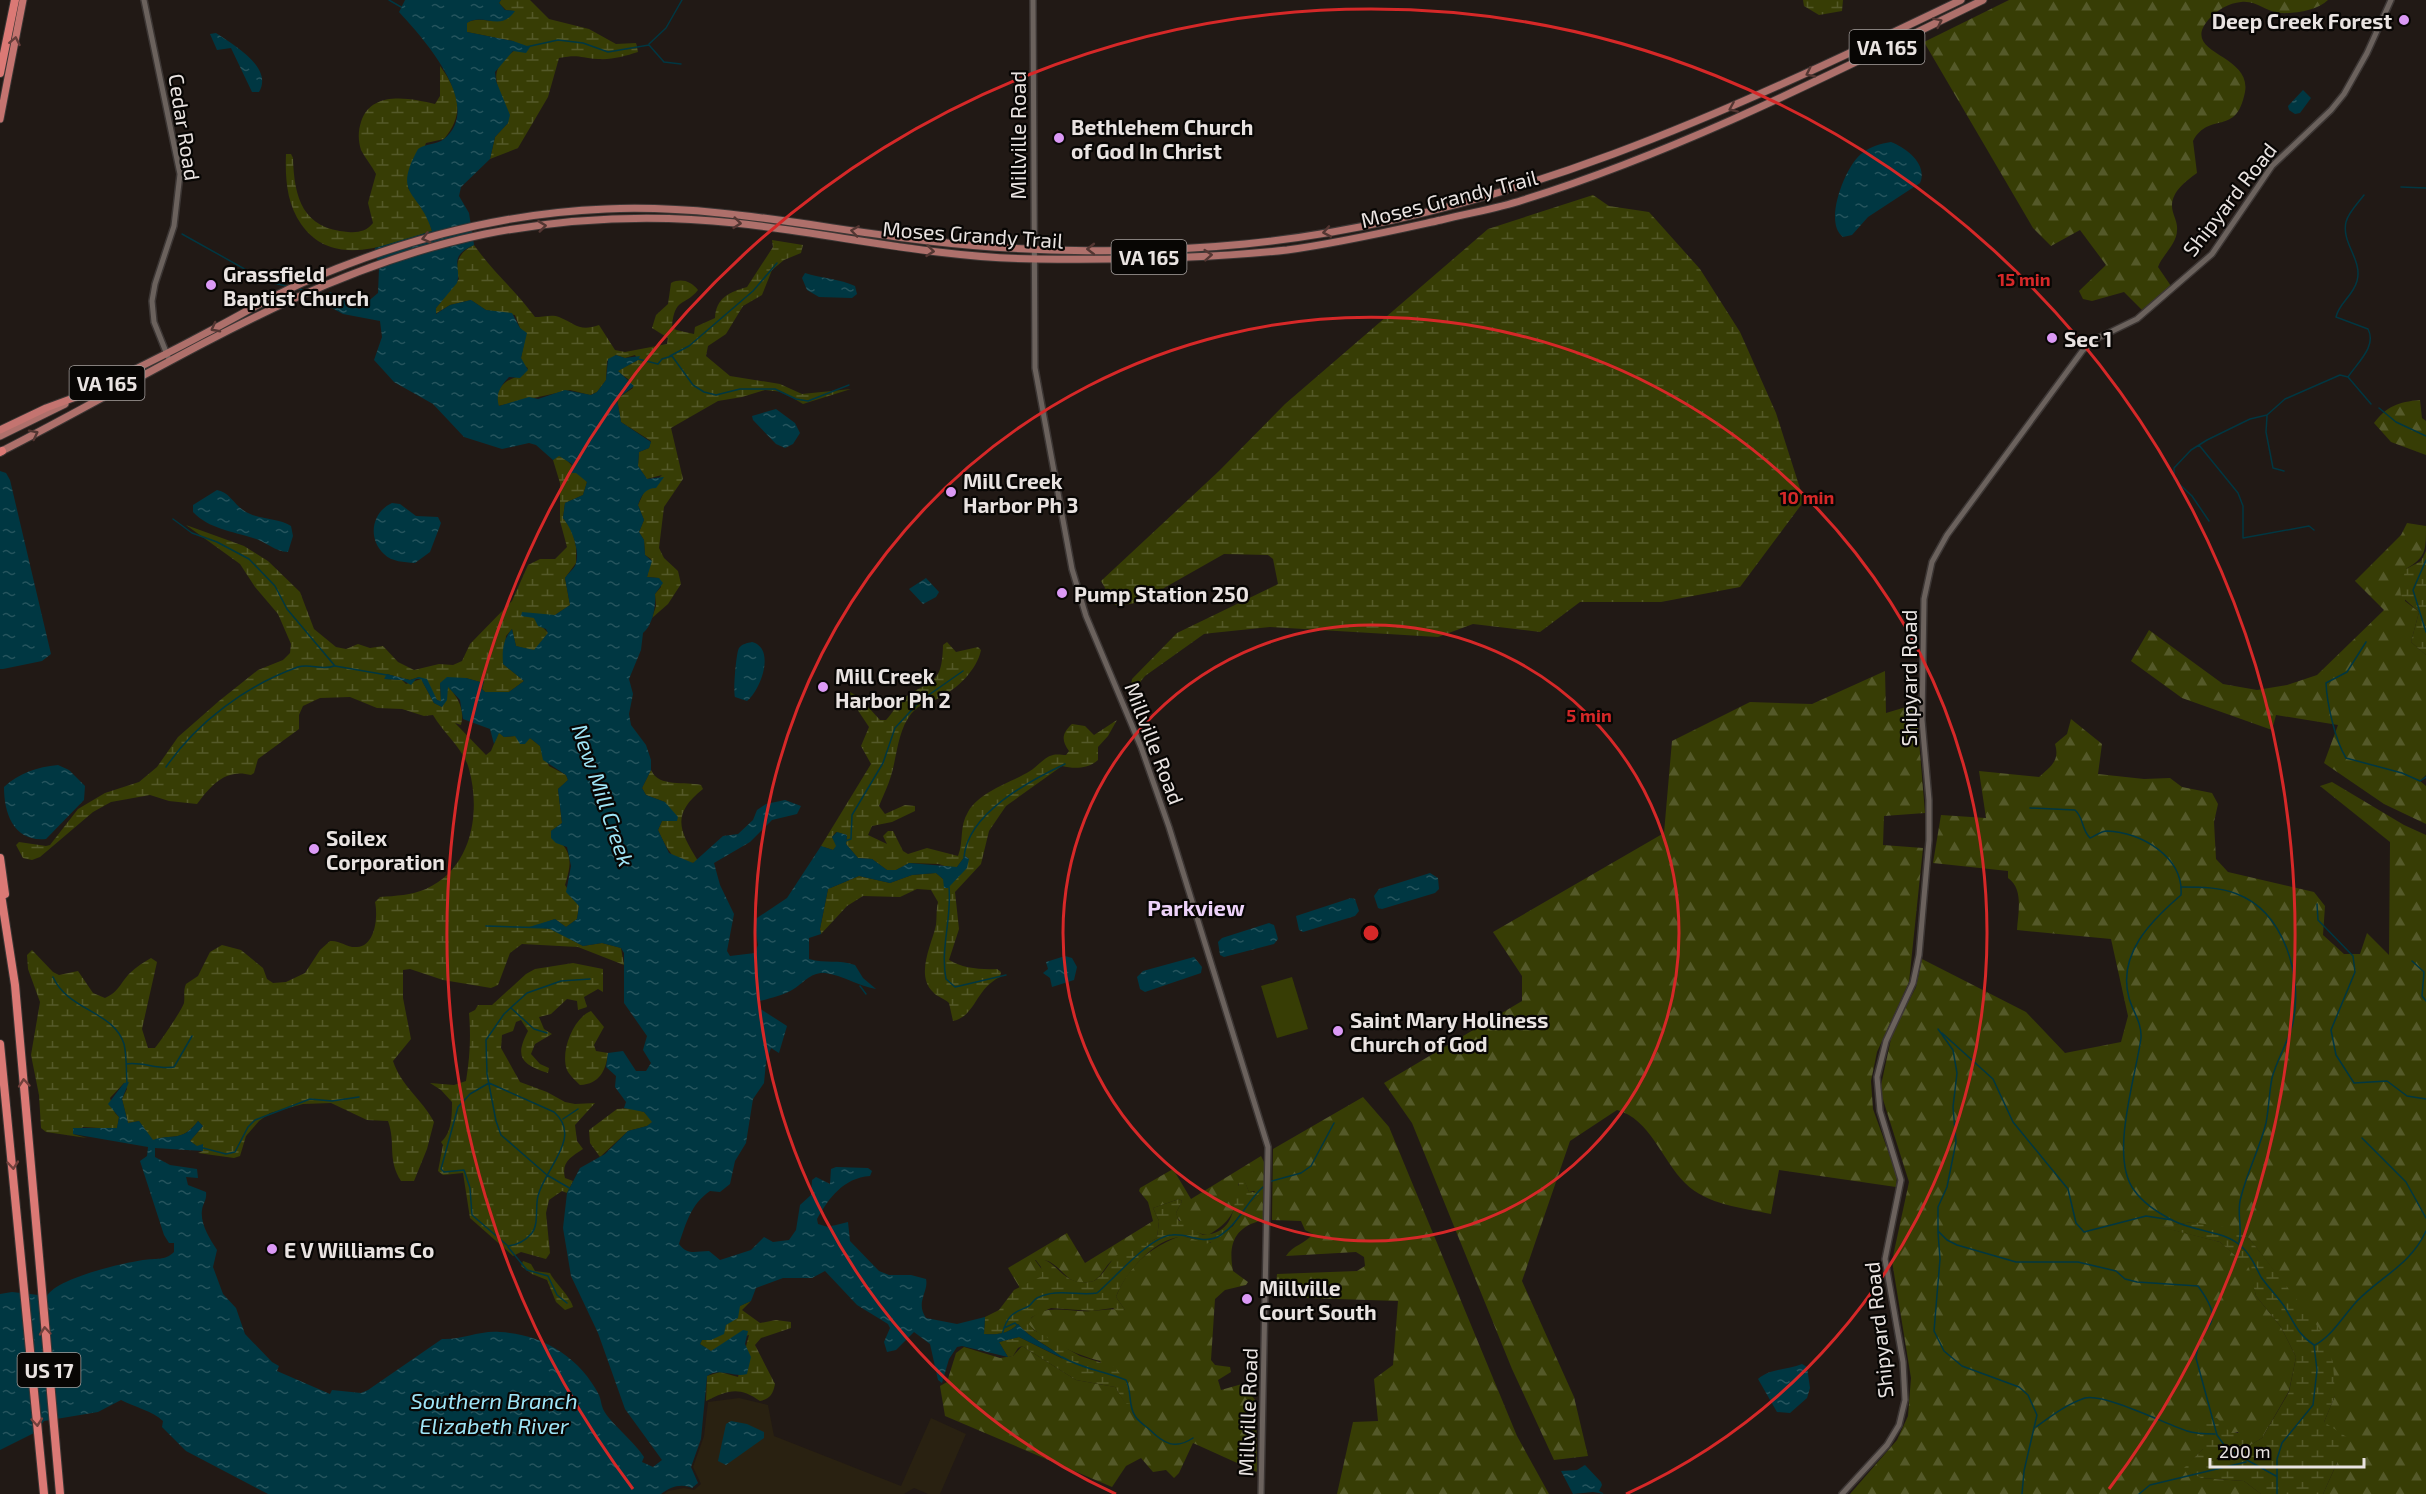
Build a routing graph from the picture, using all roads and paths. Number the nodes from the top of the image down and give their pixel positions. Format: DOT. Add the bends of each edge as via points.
graph roads {
  1 [pos="15,0"];
  2 [pos="24,0"];
  3 [pos="144,0"];
  4 [pos="1033,0"];
  5 [pos="1960,0"];
  6 [pos="1983,0"];
  7 [pos="2391,0"];
  8 [pos="0,73"];
  9 [pos="0,119"];
  10 [pos="1034,249"];
  11 [pos="1034,259"];
  12 [pos="167,354"];
  13 [pos="171,362"];
  14 [pos="84,394"];
  15 [pos="0,430"];
  16 [pos="0,436"];
  17 [pos="1,452"];
  18 [pos="0,858"];
  19 [pos="2,889"];
  20 [pos="0,1044"];
  21 [pos="44,1494"];
  22 [pos="60,1494"];
  23 [pos="1261,1494"];
  24 [pos="1842,1494"];
  1 -- 8 [label="highway"];
  9 -- 2 [label="highway, one-way"];
  3 -- 12 [label="street, Cedar Road" via="180,174 174,226 152,302 154,322"];
  4 -- 10 [label="street, Millville Road"];
  5 -- 10 [label="main road, Moses Grandy Trail / VA 165, one-way" via="1730,109 1595,163 1499,194 1401,219 1246,244"];
  11 -- 6 [label="main road, Moses Grandy Trail / VA 165, one-way" via="1288,250 1519,202 1627,163 1791,93"];
  7 -- 24 [label="street, Shipyard Road" via="2367,53 2337,103 2272,166 2210,257 2137,319 2094,340 2083,350 1947,535 1932,562 1923,610 1922,720 1929,828 1919,955 1913,983 1886,1041 1876,1077 1880,1111 1902,1180 1885,1259 1903,1362 1905,1400 1899,1425 1887,1445"];
  10 -- 11 [label="street, Millville Road"];
  10 -- 12 [label="main road, Moses Grandy Trail / VA 165, one-way" via="982,247 713,211 592,210 483,225 362,258 305,282"];
  13 -- 11 [label="main road, Moses Grandy Trail / VA 165, one-way" via="314,289 431,247 484,235 610,219 710,221 919,250"];
  11 -- 23 [label="street, Millville Road" via="1036,380 1077,590 1169,827 1268,1148"];
  12 -- 13 [label="street, Cedar Road"];
  12 -- 14 [label="main road, Moses Grandy Trail / VA 165"];
  17 -- 13 [label="main road, Moses Grandy Trail / VA 165, one-way"];
  14 -- 15 [label="highway"];
  14 -- 16 [label="main road, Moses Grandy Trail / VA 165"];
  18 -- 19 [label="highway"];
  22 -- 19 [label="highway, US 17, one-way" via="15,985"];
  20 -- 21 [label="highway, US 17, one-way"];
}
